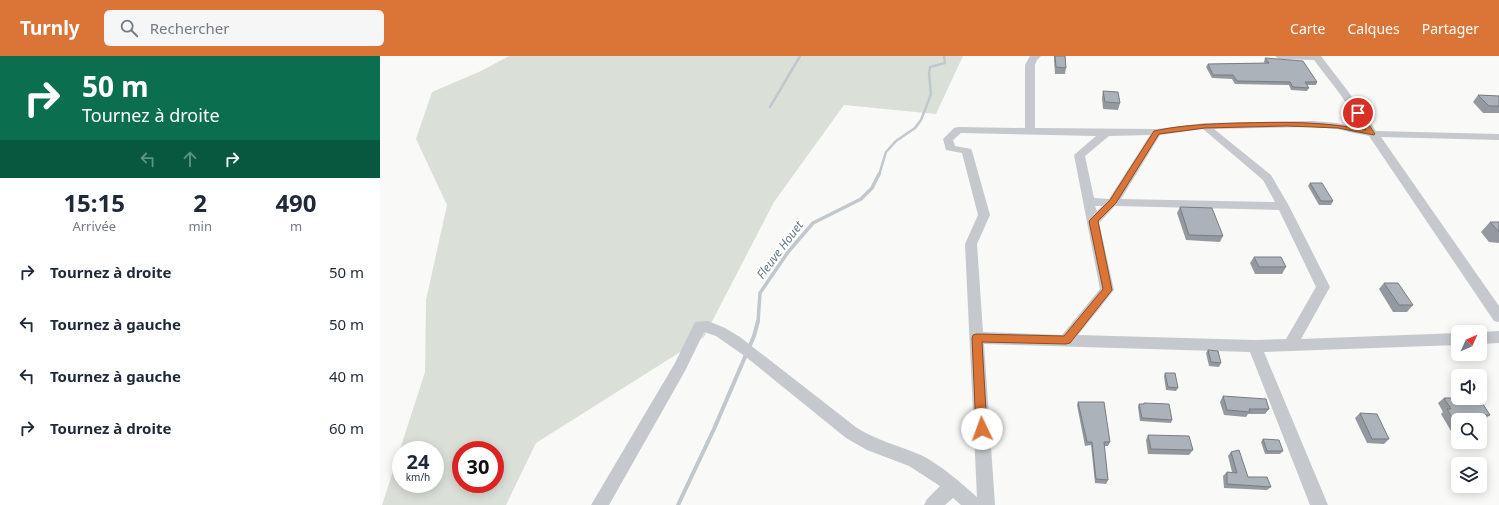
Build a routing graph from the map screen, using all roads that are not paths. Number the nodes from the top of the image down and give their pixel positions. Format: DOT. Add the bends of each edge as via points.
graph roads {
  1 [pos="1037,56"];
  2 [pos="1279,56"];
  3 [pos="1316,56"];
  4 [pos="1205,126"];
  5 [pos="1030,132"];
  6 [pos="1157,132"];
  7 [pos="1106,133"];
  8 [pos="1372,134"];
  9 [pos="1499,137"];
  10 [pos="1089,202"];
  11 [pos="1113,202"];
  12 [pos="1284,206"];
  13 [pos="1094,221"];
  14 [pos="1499,317"];
  15 [pos="976,338"];
  16 [pos="1487,338"];
  17 [pos="1499,338"];
  18 [pos="1451,339"];
  19 [pos="1066,340"];
  20 [pos="1291,344"];
  21 [pos="1255,346"];
  22 [pos="952,486"];
  23 [pos="600,505"];
  24 [pos="933,505"];
  25 [pos="973,505"];
  26 [pos="986,505"];
  27 [pos="1319,505"];
  1 -- 5 [label="street" via="1030,65"];
  2 -- 3 [label="street"];
  3 -- 8 [label="street"];
  4 -- 6 [label="street"];
  4 -- 8 [label="street" via="1312,124 1338,126"];
  4 -- 12 [label="street" via="1267,178"];
  5 -- 7 [label="street"];
  5 -- 15 [label="street" via="958,130 948,139 950,148 967,151 984,215 971,244"];
  6 -- 7 [label="street"];
  6 -- 11 [label="street"];
  7 -- 10 [label="street" via="1079,155"];
  8 -- 9 [label="street"];
  8 -- 14 [label="street"];
  10 -- 11 [label="street"];
  10 -- 13 [label="street"];
  11 -- 12 [label="street"];
  11 -- 13 [label="street"];
  12 -- 20 [label="street" via="1323,287"];
  13 -- 19 [label="street" via="1108,290"];
  15 -- 19 [label="street"];
  15 -- 26 [label="street"];
  16 -- 17 [label="street"];
  18 -- 20 [label="street"];
  19 -- 21 [label="street"];
  20 -- 21 [label="street"];
  21 -- 27 [label="street"];
  22 -- 23 [label="street" via="916,462 860,439 750,351 703,325 700,326 680,367"];
  22 -- 24 [label="street"];
  22 -- 25 [label="street"];
}
